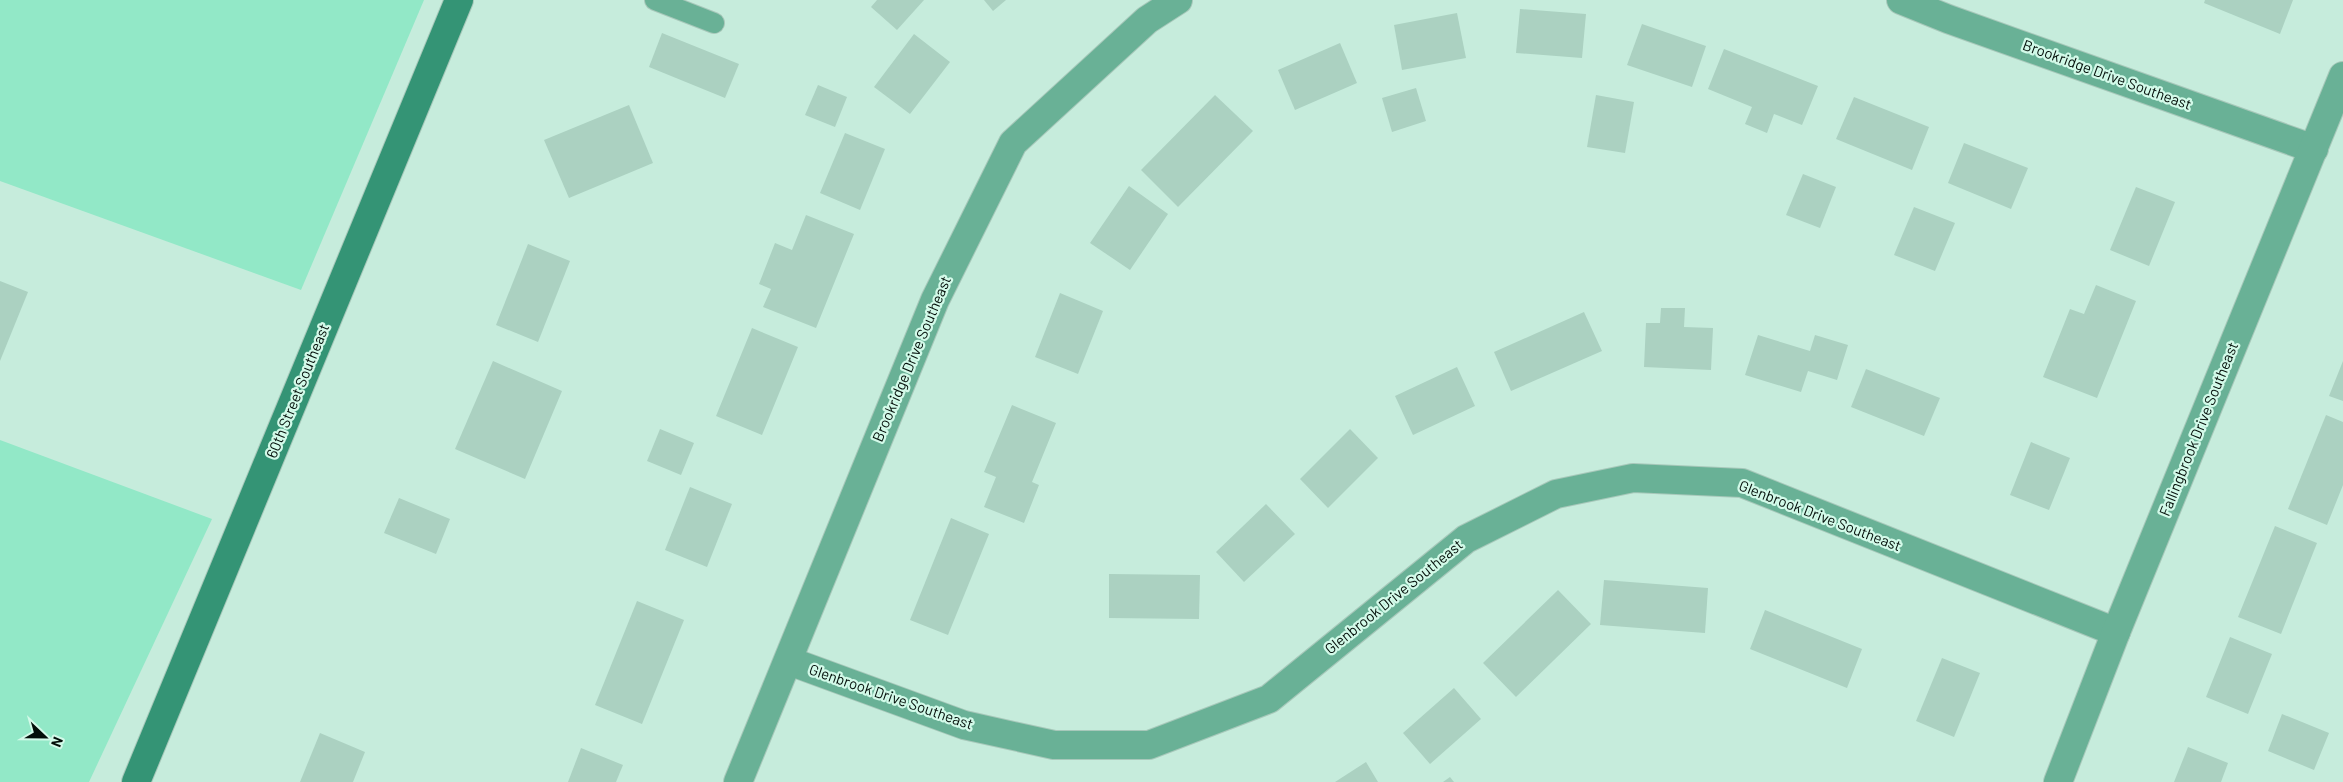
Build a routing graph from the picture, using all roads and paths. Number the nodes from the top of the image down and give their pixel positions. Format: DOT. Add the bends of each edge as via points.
graph roads {
  1 [pos="459,0"];
  2 [pos="655,0"];
  3 [pos="1178,0"];
  4 [pos="1901,0"];
  5 [pos="714,23"];
  6 [pos="2343,76"];
  7 [pos="2314,149"];
  8 [pos="2116,632"];
  9 [pos="788,661"];
  10 [pos="136,782"];
  11 [pos="738,782"];
  12 [pos="2058,782"];
  1 -- 10 [label="main road, 60th Street Southeast"];
  2 -- 5 [label="lane"];
  3 -- 9 [label="street, Brookridge Drive Southeast" via="1140,26 1014,143 934,300"];
  4 -- 7 [label="street, Brookridge Drive Southeast"];
  6 -- 7 [label="street, Fallingbrook Drive Southeast"];
  7 -- 8 [label="street, Fallingbrook Drive Southeast"];
  8 -- 9 [label="street, Glenbrook Drive Southeast" via="1742,483 1633,478 1556,494 1466,539 1269,699 1149,745 1054,745 964,725"];
  8 -- 12 [label="street, Fallingbrook Drive Southeast"];
  9 -- 11 [label="street, Brookridge Drive Southeast"];
}
